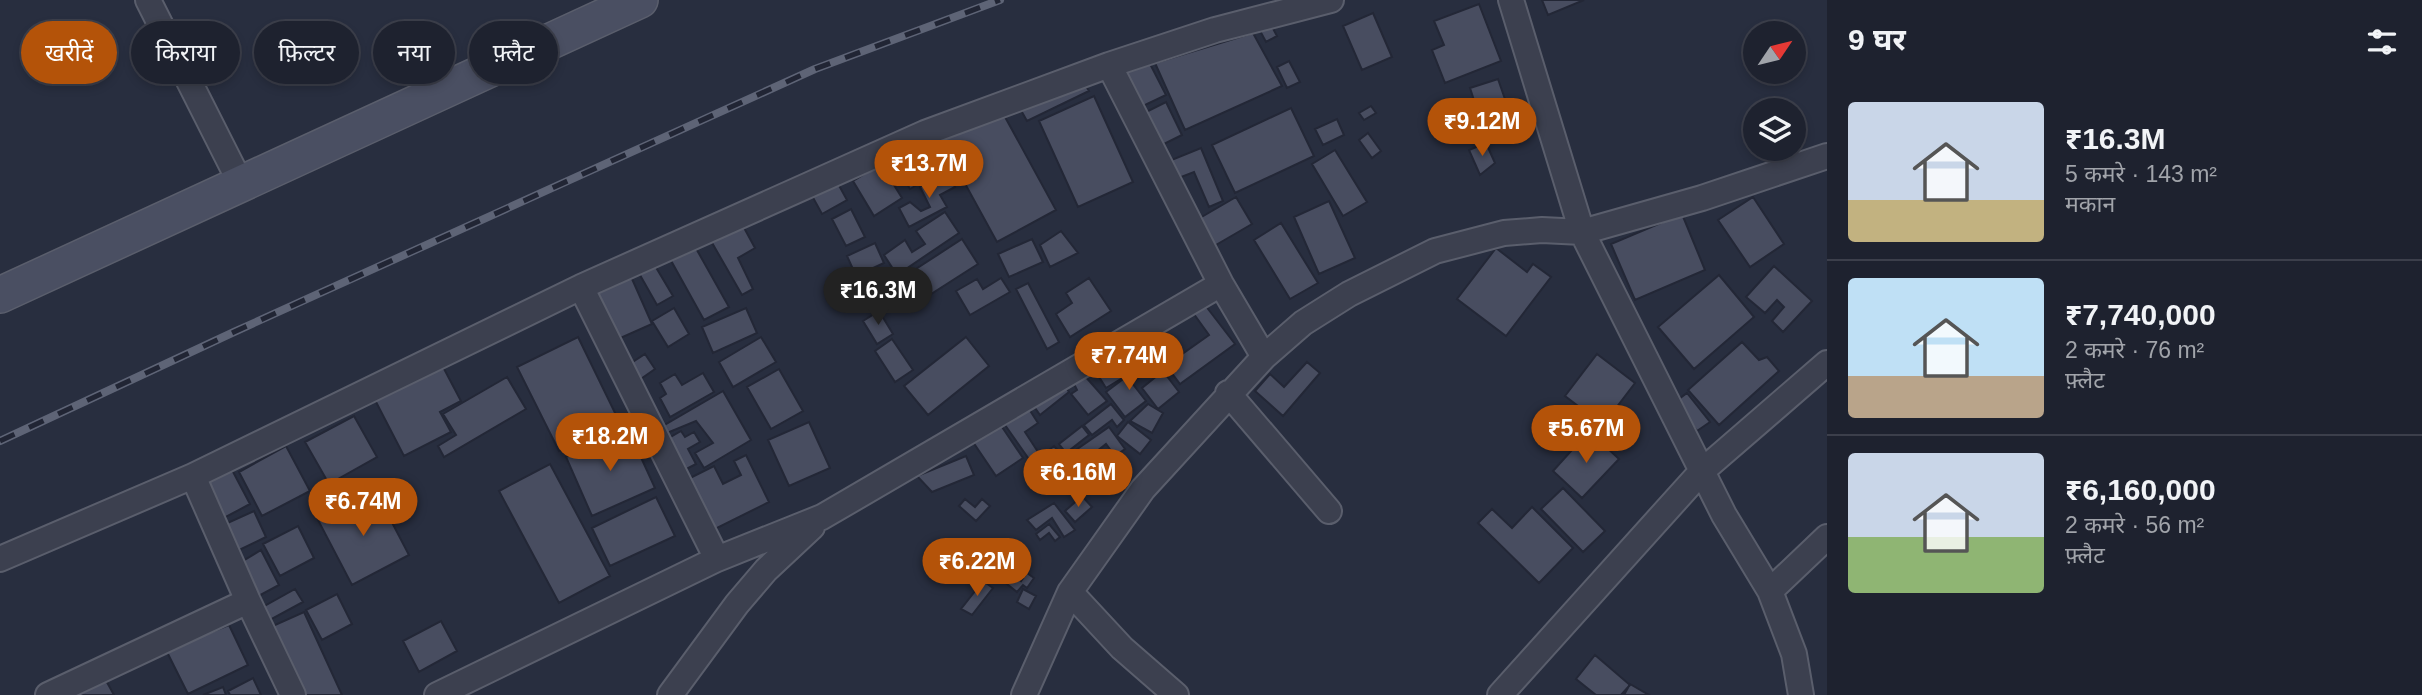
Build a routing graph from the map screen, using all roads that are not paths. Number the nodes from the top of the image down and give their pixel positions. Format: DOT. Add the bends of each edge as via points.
graph roads {
  1 [pos="148,0"];
  2 [pos="639,0"];
  3 [pos="1331,0"];
  4 [pos="1511,0"];
  5 [pos="1109,65"];
  6 [pos="1827,156"];
  7 [pos="241,184"];
  8 [pos="1582,232"];
  9 [pos="1221,284"];
  10 [pos="581,287"];
  11 [pos="0,295"];
  12 [pos="1264,356"];
  13 [pos="1827,363"];
  14 [pos="1228,393"];
  15 [pos="1701,472"];
  16 [pos="193,477"];
  17 [pos="1329,511"];
  18 [pos="822,517"];
  19 [pos="1827,537"];
  20 [pos="0,559"];
  21 [pos="717,559"];
  22 [pos="1770,591"];
  23 [pos="1070,592"];
  24 [pos="248,601"];
  25 [pos="48,695"];
  26 [pos="293,695"];
  27 [pos="437,695"];
  28 [pos="670,695"];
  29 [pos="1024,695"];
  30 [pos="1176,695"];
  31 [pos="1500,695"];
  32 [pos="1801,695"];
  1 -- 7 [label="street"];
  2 -- 7 [label="street"];
  3 -- 5 [label="street" via="1215,30"];
  4 -- 8 [label="street"];
  5 -- 9 [label="street"];
  5 -- 10 [label="street" via="926,133"];
  6 -- 8 [label="street"];
  7 -- 11 [label="street"];
  8 -- 12 [label="street" via="1504,233 1435,251 1349,294 1303,323"];
  8 -- 15 [label="street"];
  9 -- 12 [label="street"];
  9 -- 18 [label="street"];
  10 -- 16 [label="street"];
  10 -- 21 [label="street"];
  12 -- 14 [label="street"];
  13 -- 15 [label="street"];
  14 -- 17 [label="street"];
  14 -- 23 [label="street" via="1143,489"];
  15 -- 22 [label="street"];
  15 -- 31 [label="street"];
  16 -- 20 [label="street"];
  16 -- 24 [label="street"];
  18 -- 21 [label="street"];
  18 -- 28 [label="street" via="766,569"];
  19 -- 22 [label="street"];
  21 -- 27 [label="street"];
  22 -- 32 [label="street" via="1794,654"];
  23 -- 29 [label="street"];
  23 -- 30 [label="street" via="1122,648"];
  24 -- 25 [label="street"];
  24 -- 26 [label="street"];
}
